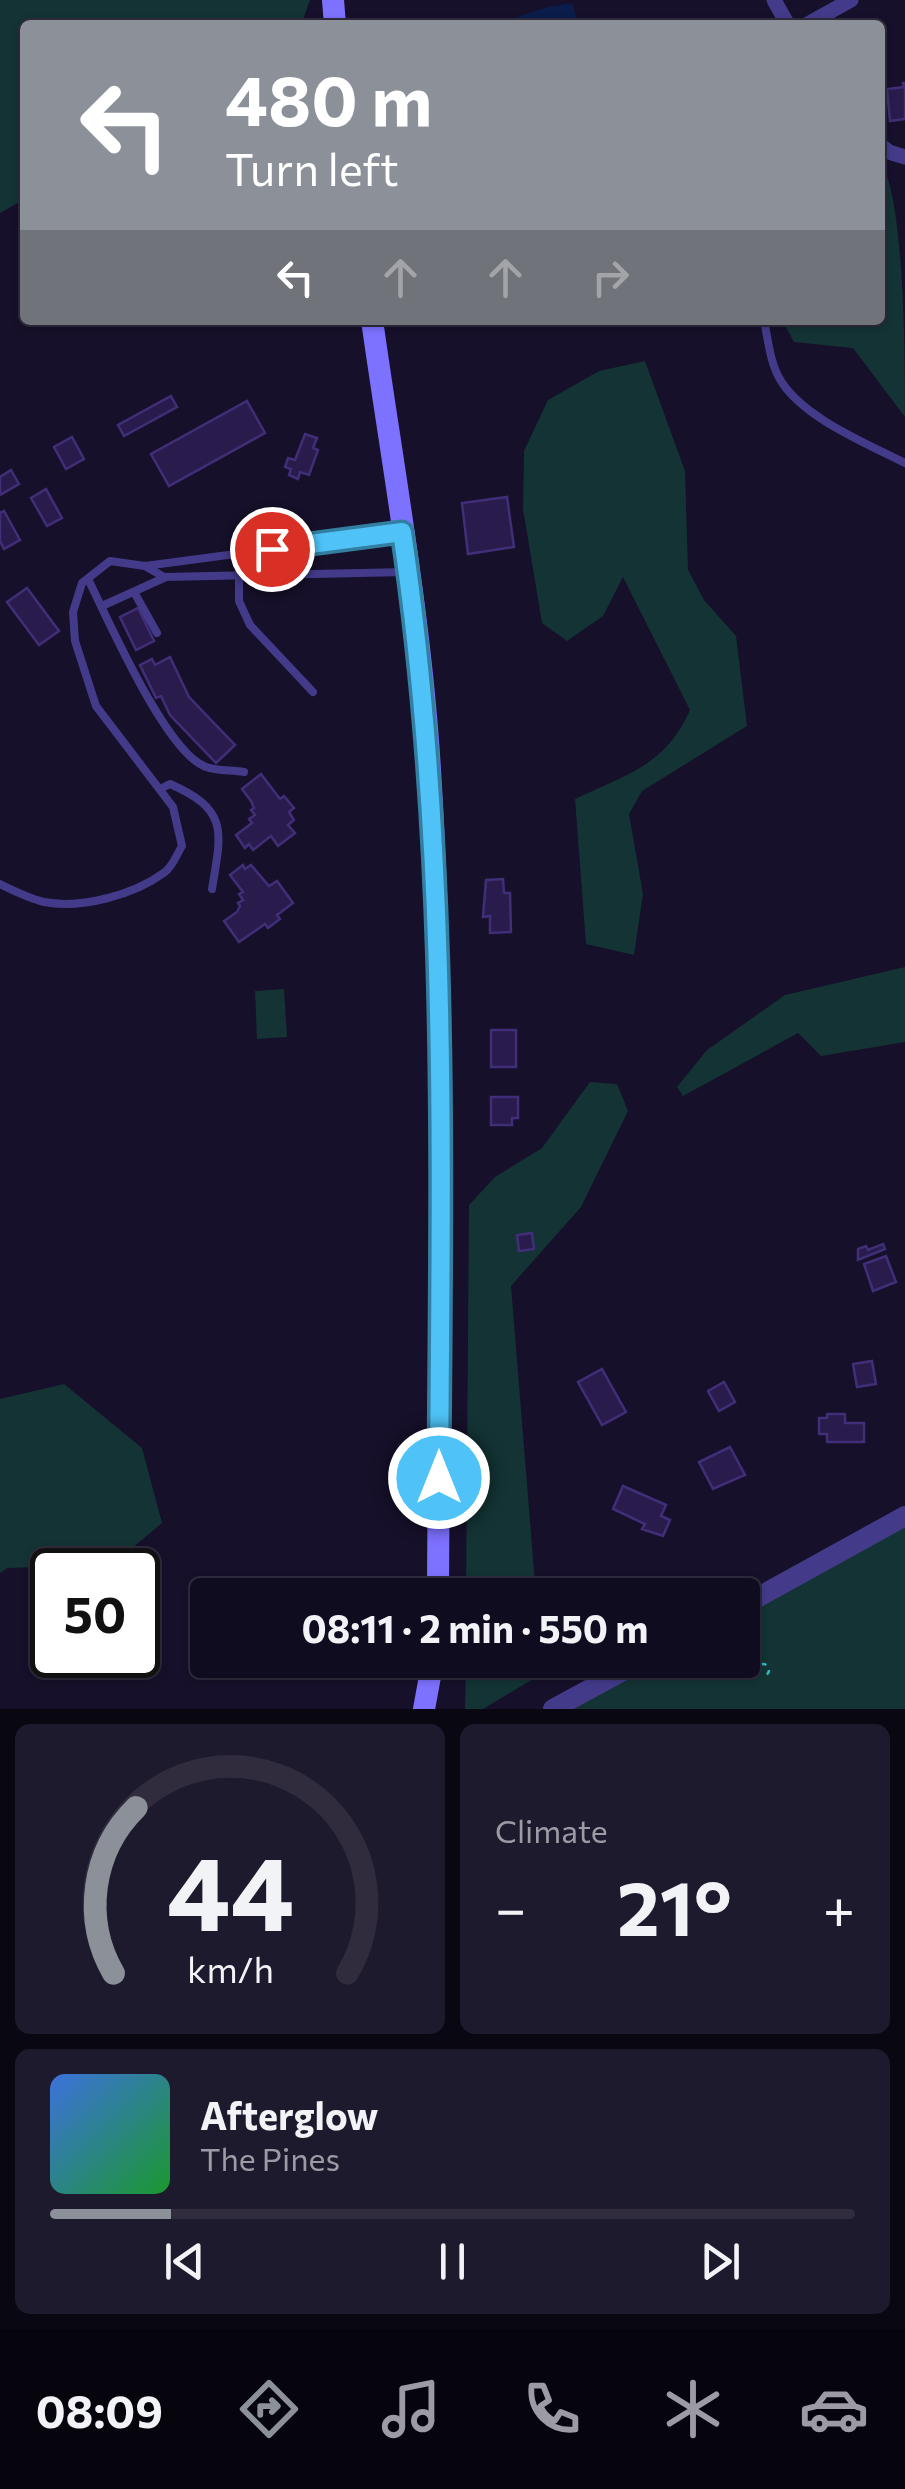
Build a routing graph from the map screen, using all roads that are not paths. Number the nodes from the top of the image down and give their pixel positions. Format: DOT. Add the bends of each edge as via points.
graph roads {
  1 [pos="851,0"];
  2 [pos="815,20"];
  3 [pos="373,325"];
  4 [pos="765,325"];
  5 [pos="905,463"];
  6 [pos="402,532"];
  7 [pos="240,553"];
  8 [pos="145,566"];
  9 [pos="408,572"];
  10 [pos="238,575"];
  11 [pos="166,576"];
  12 [pos="88,579"];
  13 [pos="134,592"];
  14 [pos="102,606"];
  15 [pos="158,633"];
  16 [pos="314,692"];
  17 [pos="244,772"];
  18 [pos="160,789"];
  19 [pos="0,884"];
  20 [pos="212,889"];
  21 [pos="905,1516"];
  22 [pos="438,1578"];
  23 [pos="760,1596"];
  24 [pos="430,1678"];
  25 [pos="610,1678"];
  26 [pos="424,1709"];
  27 [pos="553,1709"];
  1 -- 2 [label="street"];
  3 -- 6 [label="main road"];
  4 -- 5 [label="lane" via="780,380 794,397 831,425"];
  6 -- 7 [label="lane"];
  6 -- 9 [label="main road"];
  7 -- 8 [label="lane"];
  7 -- 10 [label="lane"];
  8 -- 11 [label="lane"];
  8 -- 12 [label="lane" via="110,561"];
  9 -- 10 [label="lane"];
  9 -- 22 [label="main road" via="430,766 440,970"];
  10 -- 11 [label="lane"];
  10 -- 16 [label="lane" via="239,601 250,625"];
  11 -- 13 [label="lane"];
  12 -- 14 [label="lane"];
  12 -- 18 [label="lane" via="73,612 96,706"];
  13 -- 14 [label="lane"];
  13 -- 15 [label="lane"];
  14 -- 17 [label="lane" via="150,704 176,739 203,766"];
  18 -- 19 [label="lane" via="172,806 182,846 168,870 138,888 94,901 48,903"];
  18 -- 20 [label="lane" via="170,784 187,792 216,816 220,839"];
  21 -- 23 [label="street"];
  24 -- 26 [label="main road"];
  25 -- 27 [label="street"];
}
